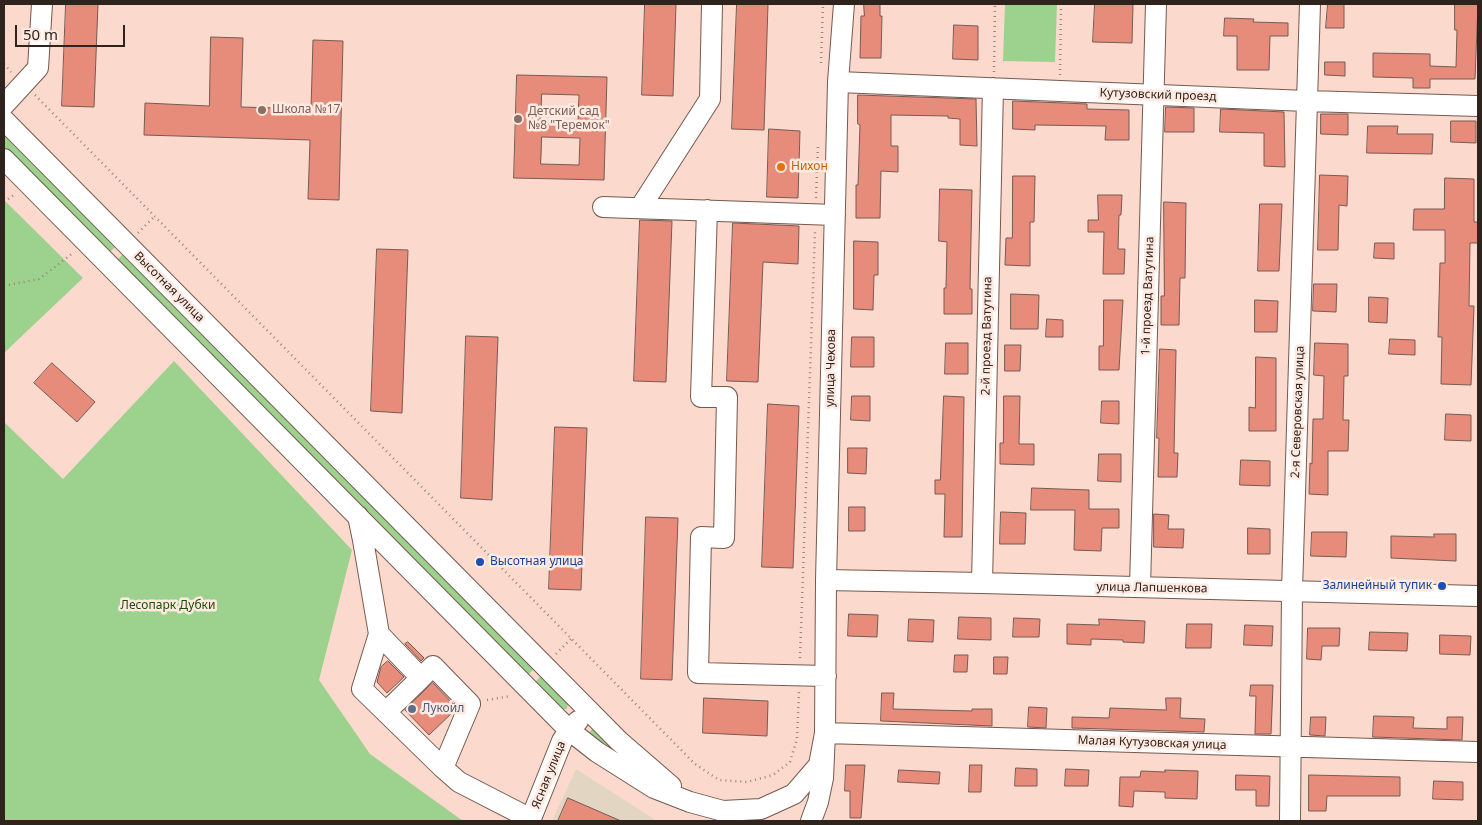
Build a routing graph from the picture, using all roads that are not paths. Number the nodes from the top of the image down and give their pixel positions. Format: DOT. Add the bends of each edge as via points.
graph roads {
  1 [pos="42,4"];
  2 [pos="712,4"];
  3 [pos="844,4"];
  4 [pos="1156,4"];
  5 [pos="1310,4"];
  6 [pos="838,82"];
  7 [pos="993,88"];
  8 [pos="1154,95"];
  9 [pos="1307,101"];
  10 [pos="4,105"];
  11 [pos="1478,106"];
  12 [pos="4,120"];
  13 [pos="4,159"];
  14 [pos="603,207"];
  15 [pos="640,208"];
  16 [pos="706,210"];
  17 [pos="835,215"];
  18 [pos="358,516"];
  19 [pos="826,580"];
  20 [pos="982,583"];
  21 [pos="1140,587"];
  22 [pos="1292,591"];
  23 [pos="1478,596"];
  24 [pos="379,634"];
  25 [pos="826,676"];
  26 [pos="420,678"];
  27 [pos="588,710"];
  28 [pos="386,712"];
  29 [pos="569,730"];
  30 [pos="825,733"];
  31 [pos="1290,748"];
  32 [pos="597,752"];
  33 [pos="1478,752"];
  34 [pos="555,760"];
  35 [pos="443,768"];
  36 [pos="654,788"];
  37 [pos="690,802"];
  38 [pos="530,820"];
  39 [pos="704,821"];
  40 [pos="811,821"];
  41 [pos="1290,821"];
  1 -- 10 [label="street" via="38,68"];
  2 -- 15 [label="street" via="710,98"];
  3 -- 6 [label="street, улица Чехова"];
  4 -- 8 [label="street, 1-й проезд Ватутина"];
  5 -- 9 [label="street, 2-я Северовская улица"];
  6 -- 7 [label="street, Кутузовский проезд"];
  6 -- 17 [label="street, улица Чехова"];
  7 -- 8 [label="street, Кутузовский проезд"];
  7 -- 20 [label="street, 2-й проезд Ватутина"];
  8 -- 9 [label="street, Кутузовский проезд"];
  8 -- 21 [label="street, 1-й проезд Ватутина"];
  9 -- 11 [label="street, Кутузовский проезд"];
  9 -- 22 [label="street, 2-я Северовская улица"];
  12 -- 27 [label="street, Высотная улица"];
  13 -- 18 [label="street"];
  14 -- 15 [label="street"];
  15 -- 16 [label="street"];
  16 -- 17 [label="street"];
  16 -- 25 [label="street" via="701,397 728,398 724,538 702,537 698,673"];
  17 -- 19 [label="street, улица Чехова"];
  18 -- 24 [label="street"];
  18 -- 29 [label="street"];
  19 -- 20 [label="street, улица Лапшенкова"];
  19 -- 25 [label="street, улица Чехова"];
  20 -- 21 [label="street, улица Лапшенкова"];
  21 -- 22 [label="street, улица Лапшенкова"];
  22 -- 23 [label="street, улица Лапшенкова"];
  22 -- 31 [label="street, 2-я Северовская улица"];
  24 -- 26 [label="street"];
  24 -- 28 [label="street" via="362,689"];
  25 -- 30 [label="street, улица Чехова"];
  26 -- 28 [label="street"];
  26 -- 35 [label="street" via="434,666 470,704"];
  27 -- 29 [label="street"];
  27 -- 37 [label="street, Высотная улица" via="619,742"];
  28 -- 35 [label="street"];
  29 -- 32 [label="street"];
  29 -- 34 [label="street, Ясная улица"];
  30 -- 31 [label="street, Малая Кутузовская улица"];
  30 -- 37 [label="street, улица Чехова" via="819,765 794,794 761,810 723,811"];
  30 -- 40 [label="street, улица Чехова" via="823,778"];
  31 -- 33 [label="street, Малая Кутузовская улица"];
  31 -- 41 [label="street, 2-я Северовская улица"];
  32 -- 34 [label="street" via="582,750"];
  32 -- 36 [label="street"];
  34 -- 38 [label="street, Ясная улица"];
  35 -- 38 [label="street" via="459,782"];
  36 -- 37 [label="street"];
  36 -- 39 [label="street"];
}
